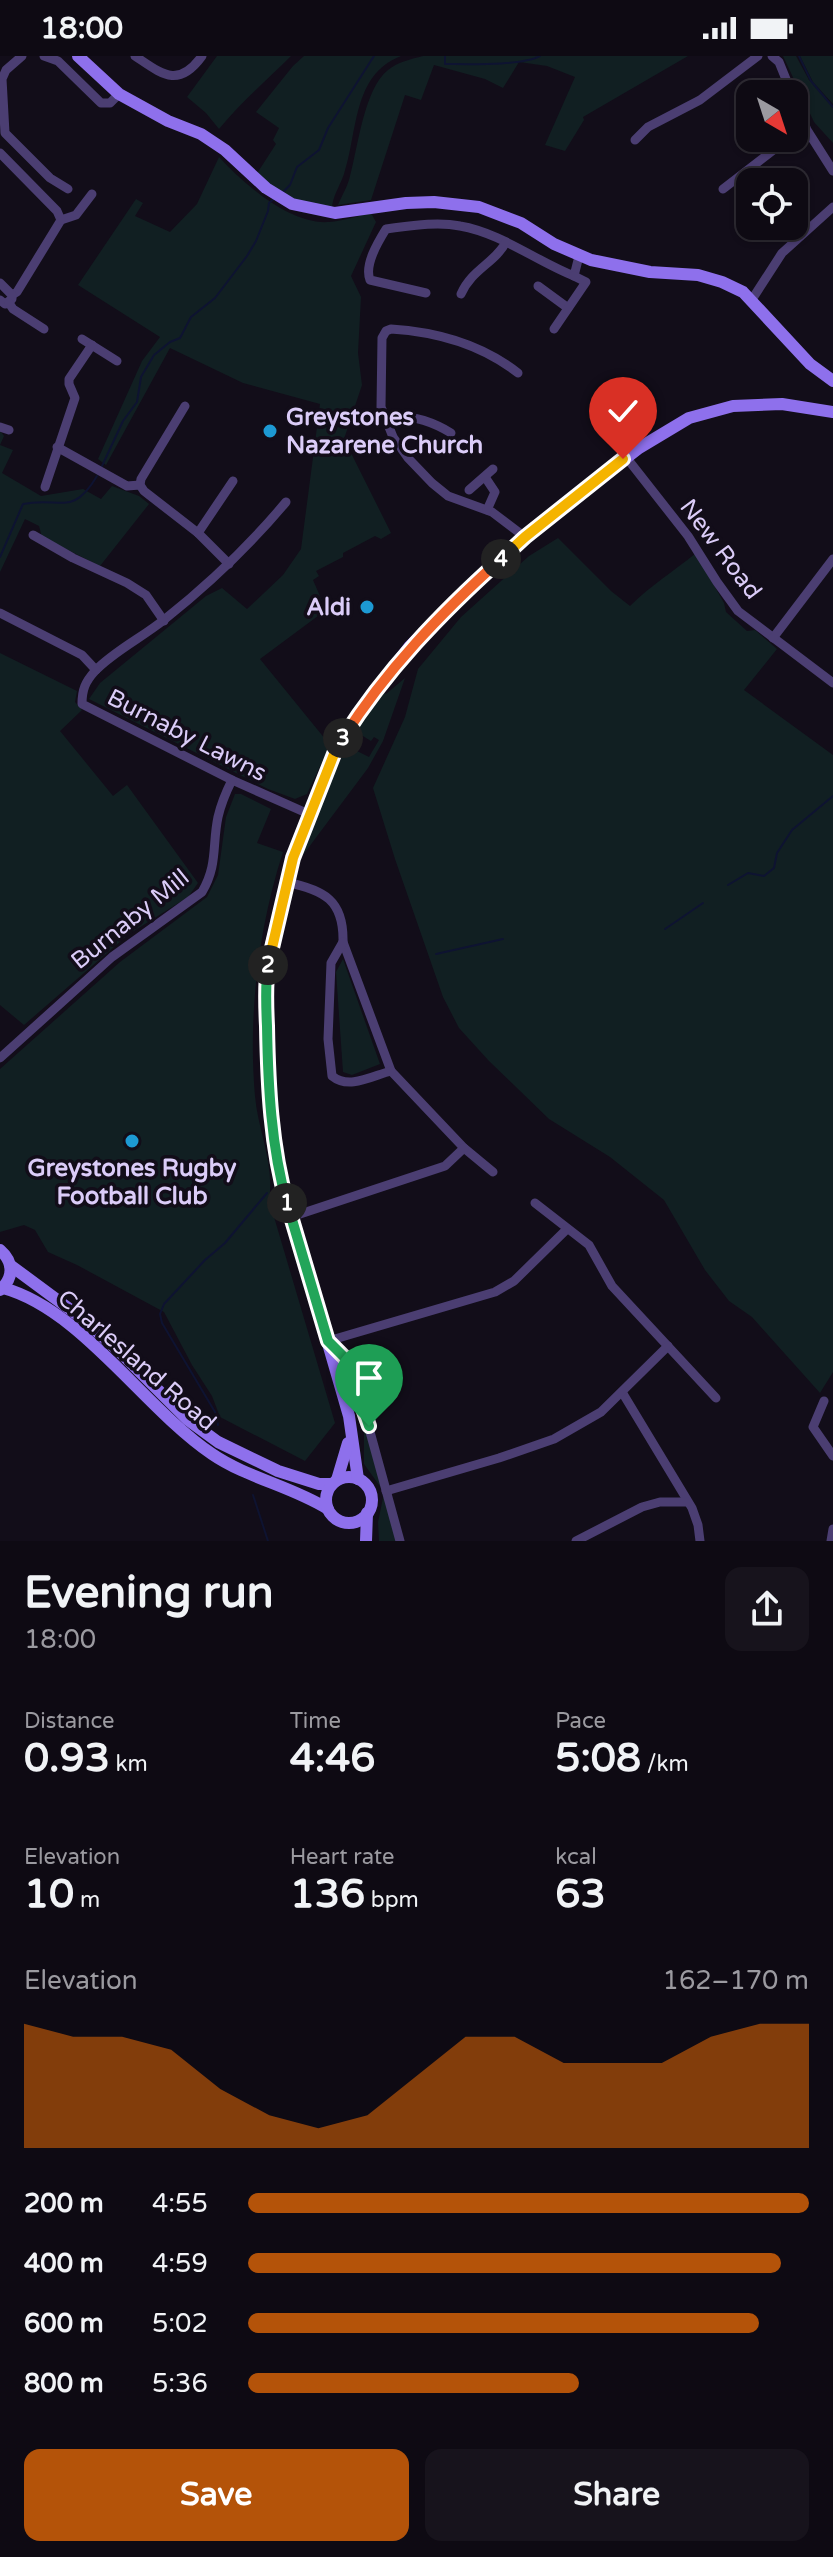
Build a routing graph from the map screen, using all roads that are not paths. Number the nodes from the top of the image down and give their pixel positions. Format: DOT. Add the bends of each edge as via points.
graph roads {
  1 [pos="22,56"];
  2 [pos="44,56"];
  3 [pos="135,56"];
  4 [pos="202,56"];
  5 [pos="758,56"];
  6 [pos="772,56"];
  7 [pos="86,59"];
  8 [pos="786,80"];
  9 [pos="119,94"];
  10 [pos="808,132"];
  11 [pos="635,140"];
  12 [pos="772,152"];
  13 [pos="0,153"];
  14 [pos="833,171"];
  15 [pos="68,189"];
  16 [pos="723,189"];
  17 [pos="92,194"];
  18 [pos="833,207"];
  19 [pos="61,220"];
  20 [pos="506,242"];
  21 [pos="579,256"];
  22 [pos="574,276"];
  23 [pos="0,283"];
  24 [pos="538,286"];
  25 [pos="426,293"];
  26 [pos="461,294"];
  27 [pos="7,299"];
  28 [pos="751,301"];
  29 [pos="568,308"];
  30 [pos="44,329"];
  31 [pos="554,329"];
  32 [pos="82,339"];
  33 [pos="92,345"];
  34 [pos="117,361"];
  35 [pos="518,373"];
  36 [pos="833,381"];
  37 [pos="185,406"];
  38 [pos="833,412"];
  39 [pos="384,417"];
  40 [pos="451,433"];
  41 [pos="57,447"];
  42 [pos="626,457"];
  43 [pos="233,481"];
  44 [pos="140,485"];
  45 [pos="45,487"];
  46 [pos="469,490"];
  47 [pos="286,502"];
  48 [pos="487,510"];
  49 [pos="198,533"];
  50 [pos="33,535"];
  51 [pos="525,537"];
  52 [pos="833,559"];
  53 [pos="229,564"];
  54 [pos="0,613"];
  55 [pos="164,621"];
  56 [pos="773,638"];
  57 [pos="96,670"];
  58 [pos="833,683"];
  59 [pos="232,780"];
  60 [pos="311,815"];
  61 [pos="286,882"];
  62 [pos="343,942"];
  63 [pos="0,1058"];
  64 [pos="391,1071"];
  65 [pos="464,1148"];
  66 [pos="493,1172"];
  67 [pos="535,1203"];
  68 [pos="291,1217"];
  69 [pos="567,1229"];
  70 [pos="0,1250"];
  71 [pos="10,1265"];
  72 [pos="1,1289"];
  73 [pos="328,1341"];
  74 [pos="668,1346"];
  75 [pos="622,1392"];
  76 [pos="716,1398"];
  77 [pos="824,1401"];
  78 [pos="350,1436"];
  79 [pos="833,1456"];
  80 [pos="358,1479"];
  81 [pos="334,1482"];
  82 [pos="386,1491"];
  83 [pos="687,1502"];
  84 [pos="328,1509"];
  85 [pos="367,1513"];
  86 [pos="346,1523"];
  87 [pos="833,1529"];
  88 [pos="360,1541"];
  89 [pos="366,1541"];
  90 [pos="400,1541"];
  91 [pos="576,1541"];
  92 [pos="700,1541"];
  93 [pos="831,1541"];
  1 -- 15 [label="street" via="2,79 5,133"];
  2 -- 9 [label="street" via="58,61 101,103 110,103"];
  3 -- 4 [label="street" via="163,75 177,76"];
  5 -- 11 [label="street"];
  6 -- 8 [label="street"];
  7 -- 9 [label="main road"];
  9 -- 21 [label="main road" via="201,134 292,204 335,213 423,202 479,207 521,223"];
  10 -- 14 [label="street"];
  12 -- 16 [label="street"];
  13 -- 19 [label="street"];
  17 -- 19 [label="street" via="76,215"];
  18 -- 28 [label="street" via="782,253"];
  19 -- 27 [label="street" via="17,292"];
  20 -- 22 [label="street"];
  20 -- 25 [label="street" via="459,225 386,229 372,259 370,280"];
  20 -- 26 [label="street" via="468,279"];
  21 -- 22 [label="street"];
  21 -- 28 [label="main road" via="650,272 698,275 743,292"];
  22 -- 29 [label="street" via="586,282"];
  23 -- 27 [label="street"];
  24 -- 29 [label="street"];
  27 -- 30 [label="street"];
  28 -- 36 [label="main road"];
  29 -- 31 [label="street"];
  32 -- 33 [label="street"];
  33 -- 34 [label="street"];
  33 -- 41 [label="street" via="69,379 75,398"];
  35 -- 39 [label="street" via="455,339 391,329 382,338"];
  37 -- 44 [label="street"];
  38 -- 42 [label="main road" via="782,404 716,409 689,418"];
  39 -- 40 [label="street" via="414,417"];
  39 -- 48 [label="street" via="408,458 432,483 448,496"];
  41 -- 44 [label="street" via="127,486"];
  41 -- 45 [label="street"];
  42 -- 51 [label="main road"];
  42 -- 56 [label="street, New Road" via="738,611"];
  43 -- 49 [label="street"];
  44 -- 49 [label="street"];
  46 -- 48 [label="street" via="489,473 495,492"];
  47 -- 53 [label="street, Burnaby Lawns"];
  48 -- 51 [label="street"];
  49 -- 53 [label="street"];
  50 -- 55 [label="street" via="146,595"];
  51 -- 60 [label="main road" via="410,646 388,674 336,749"];
  52 -- 56 [label="street"];
  53 -- 55 [label="street, Burnaby Lawns"];
  54 -- 57 [label="street, Burnaby Lawns" via="82,655"];
  55 -- 57 [label="street, Burnaby Lawns"];
  56 -- 58 [label="street, New Road"];
  57 -- 59 [label="street, Burnaby Lawns" via="82,688 82,704"];
  59 -- 60 [label="street, Burnaby Lawns"];
  59 -- 63 [label="street, Burnaby Mill" via="218,817 211,876 202,892 112,957"];
  60 -- 61 [label="main road"];
  61 -- 62 [label="street" via="334,902 344,923"];
  61 -- 68 [label="main road" via="266,978 267,1053 272,1122"];
  62 -- 64 [label="street"];
  62 -- 64 [label="street" via="331,963 332,1076 349,1084"];
  64 -- 65 [label="street"];
  65 -- 66 [label="street"];
  65 -- 68 [label="street" via="445,1166"];
  67 -- 69 [label="street"];
  68 -- 73 [label="main road"];
  69 -- 73 [label="street" via="514,1281 495,1292"];
  69 -- 74 [label="street" via="589,1245 612,1286"];
  70 -- 71 [label="main road, Charlesland Road"];
  71 -- 72 [label="main road"];
  71 -- 81 [label="main road, Charlesland Road" via="83,1319 218,1442 278,1471 319,1484"];
  72 -- 84 [label="main road, Charlesland Road" via="30,1297 89,1340 163,1415 215,1456"];
  73 -- 78 [label="main road"];
  73 -- 82 [label="street" via="346,1359"];
  74 -- 75 [label="street"];
  74 -- 76 [label="street"];
  75 -- 82 [label="street" via="601,1412 554,1439"];
  75 -- 83 [label="street"];
  77 -- 79 [label="street" via="813,1427"];
  78 -- 80 [label="main road"];
  78 -- 81 [label="main road"];
  80 -- 81 [label="main road"];
  80 -- 85 [label="main road" via="372,1497"];
  81 -- 84 [label="main road" via="327,1494"];
  82 -- 90 [label="street"];
  83 -- 91 [label="street" via="642,1507"];
  83 -- 92 [label="street"];
  84 -- 86 [label="main road"];
  85 -- 86 [label="main road"];
  85 -- 89 [label="main road"];
  86 -- 88 [label="main road"];
  87 -- 93 [label="street"];
}
